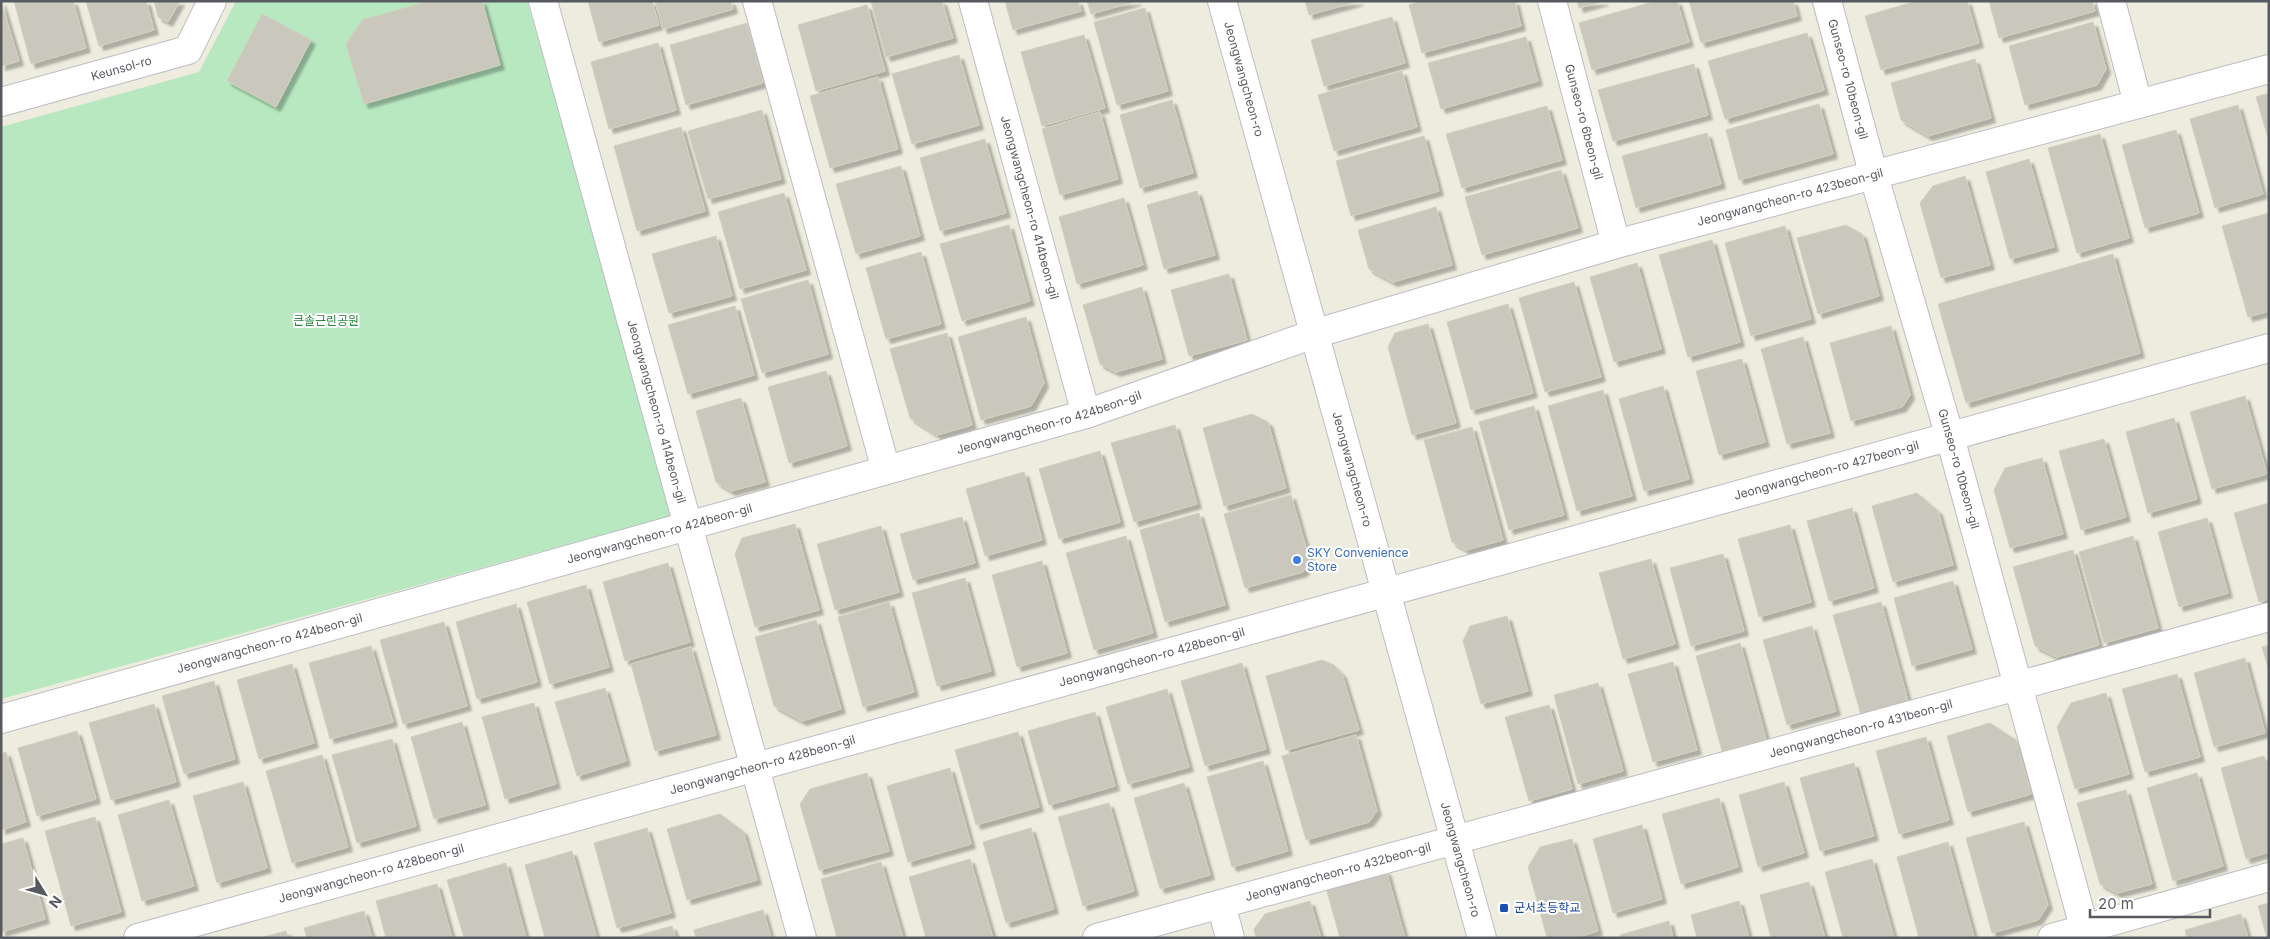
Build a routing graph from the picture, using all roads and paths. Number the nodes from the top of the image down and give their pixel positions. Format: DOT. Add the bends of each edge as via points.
graph roads {
  1 [pos="212,1"];
  2 [pos="542,1"];
  3 [pos="757,1"];
  4 [pos="973,1"];
  5 [pos="1222,1"];
  6 [pos="1552,1"];
  7 [pos="1827,1"];
  8 [pos="2111,1"];
  9 [pos="2269,69"];
  10 [pos="1,102"];
  11 [pos="2138,104"];
  12 [pos="1873,174"];
  13 [pos="1616,244"];
  14 [pos="1314,334"];
  15 [pos="2269,348"];
  16 [pos="1086,414"];
  17 [pos="1950,436"];
  18 [pos="886,470"];
  19 [pos="688,526"];
  20 [pos="1386,593"];
  21 [pos="2269,617"];
  22 [pos="2018,686"];
  23 [pos="1,719"];
  24 [pos="755,767"];
  25 [pos="1454,840"];
  26 [pos="2269,877"];
  27 [pos="1221,904"];
  28 [pos="2086,933"];
  29 [pos="138,938"];
  30 [pos="802,938"];
  31 [pos="1097,938"];
  32 [pos="1230,938"];
  33 [pos="1482,938"];
  34 [pos="2052,938"];
  1 -- 10 [label="street, Keunsol-ro" via="188,50"];
  2 -- 19 [label="street, Jeongwangcheon-ro 414beon-gil"];
  3 -- 18 [label="street"];
  4 -- 16 [label="street, Jeongwangcheon-ro 414beon-gil"];
  5 -- 14 [label="street, Jeongwangcheon-ro"];
  6 -- 13 [label="street, Gunseo-ro 6beon-gil"];
  7 -- 12 [label="street, Gunseo-ro 10beon-gil"];
  8 -- 11 [label="street"];
  9 -- 11 [label="street, Jeongwangcheon-ro 423beon-gil"];
  11 -- 12 [label="street, Jeongwangcheon-ro 423beon-gil"];
  12 -- 13 [label="street, Jeongwangcheon-ro 423beon-gil"];
  12 -- 17 [label="street, Gunseo-ro 10beon-gil"];
  13 -- 14 [label="street, Jeongwangcheon-ro 423beon-gil"];
  14 -- 16 [label="street, Jeongwangcheon-ro 424beon-gil"];
  14 -- 20 [label="street, Jeongwangcheon-ro"];
  15 -- 17 [label="street, Jeongwangcheon-ro 427beon-gil"];
  16 -- 18 [label="street, Jeongwangcheon-ro 424beon-gil"];
  17 -- 20 [label="street, Jeongwangcheon-ro 427beon-gil"];
  17 -- 22 [label="street, Gunseo-ro 10beon-gil"];
  18 -- 19 [label="street, Jeongwangcheon-ro 424beon-gil"];
  19 -- 23 [label="street, Jeongwangcheon-ro 424beon-gil"];
  19 -- 24 [label="street, Jeongwangcheon-ro 414beon-gil"];
  20 -- 24 [label="street, Jeongwangcheon-ro 428beon-gil"];
  20 -- 25 [label="street, Jeongwangcheon-ro"];
  21 -- 22 [label="street, Jeongwangcheon-ro 431beon-gil"];
  22 -- 25 [label="street, Jeongwangcheon-ro 431beon-gil"];
  22 -- 28 [label="street, Gunseo-ro 10beon-gil"];
  24 -- 29 [label="street, Jeongwangcheon-ro 428beon-gil"];
  24 -- 30 [label="street, Jeongwangcheon-ro 414beon-gil"];
  25 -- 27 [label="street, Jeongwangcheon-ro 432beon-gil"];
  25 -- 33 [label="street, Jeongwangcheon-ro"];
  26 -- 28 [label="street"];
  27 -- 31 [label="street, Jeongwangcheon-ro 432beon-gil"];
  27 -- 32 [label="street"];
  28 -- 34 [label="street"];
}
